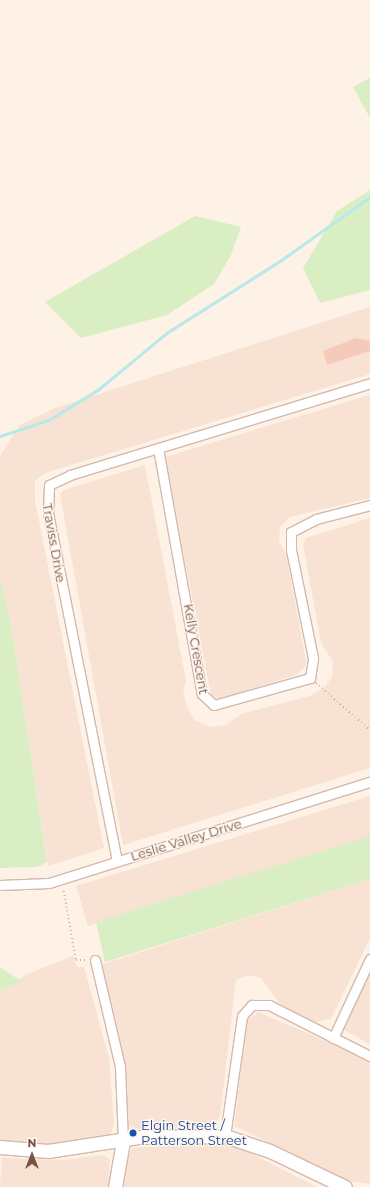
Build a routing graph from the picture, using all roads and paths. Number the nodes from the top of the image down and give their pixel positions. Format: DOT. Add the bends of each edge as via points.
graph roads {
  1 [pos="370,383"];
  2 [pos="158,448"];
  3 [pos="370,505"];
  4 [pos="310,678"];
  5 [pos="370,730"];
  6 [pos="370,782"];
  7 [pos="117,862"];
  8 [pos="0,885"];
  9 [pos="64,891"];
  10 [pos="370,959"];
  11 [pos="95,960"];
  12 [pos="333,1038"];
  13 [pos="370,1056"];
  14 [pos="225,1136"];
  15 [pos="123,1140"];
  16 [pos="0,1147"];
  17 [pos="115,1187"];
  18 [pos="345,1187"];
  1 -- 2 [label="street, Traviss Drive"];
  2 -- 4 [label="street, Kelly Crescent" via="205,700 224,706"];
  2 -- 7 [label="street, Traviss Drive" via="61,478 49,485 46,491"];
  3 -- 4 [label="street" via="305,523 290,536 313,658"];
  4 -- 5 [label="path"];
  6 -- 7 [label="street, Leslie Valley Drive"];
  7 -- 8 [label="street, Leslie Valley Drive" via="50,882"];
  9 -- 11 [label="path" via="76,960"];
  10 -- 12 [label="street"];
  11 -- 15 [label="street" via="120,1067"];
  12 -- 13 [label="street"];
  12 -- 14 [label="street" via="269,1005 257,1003 246,1008 242,1016"];
  14 -- 15 [label="street" via="171,1135"];
  14 -- 18 [label="street" via="270,1151"];
  15 -- 16 [label="street" via="48,1151"];
  15 -- 17 [label="street"];
}
